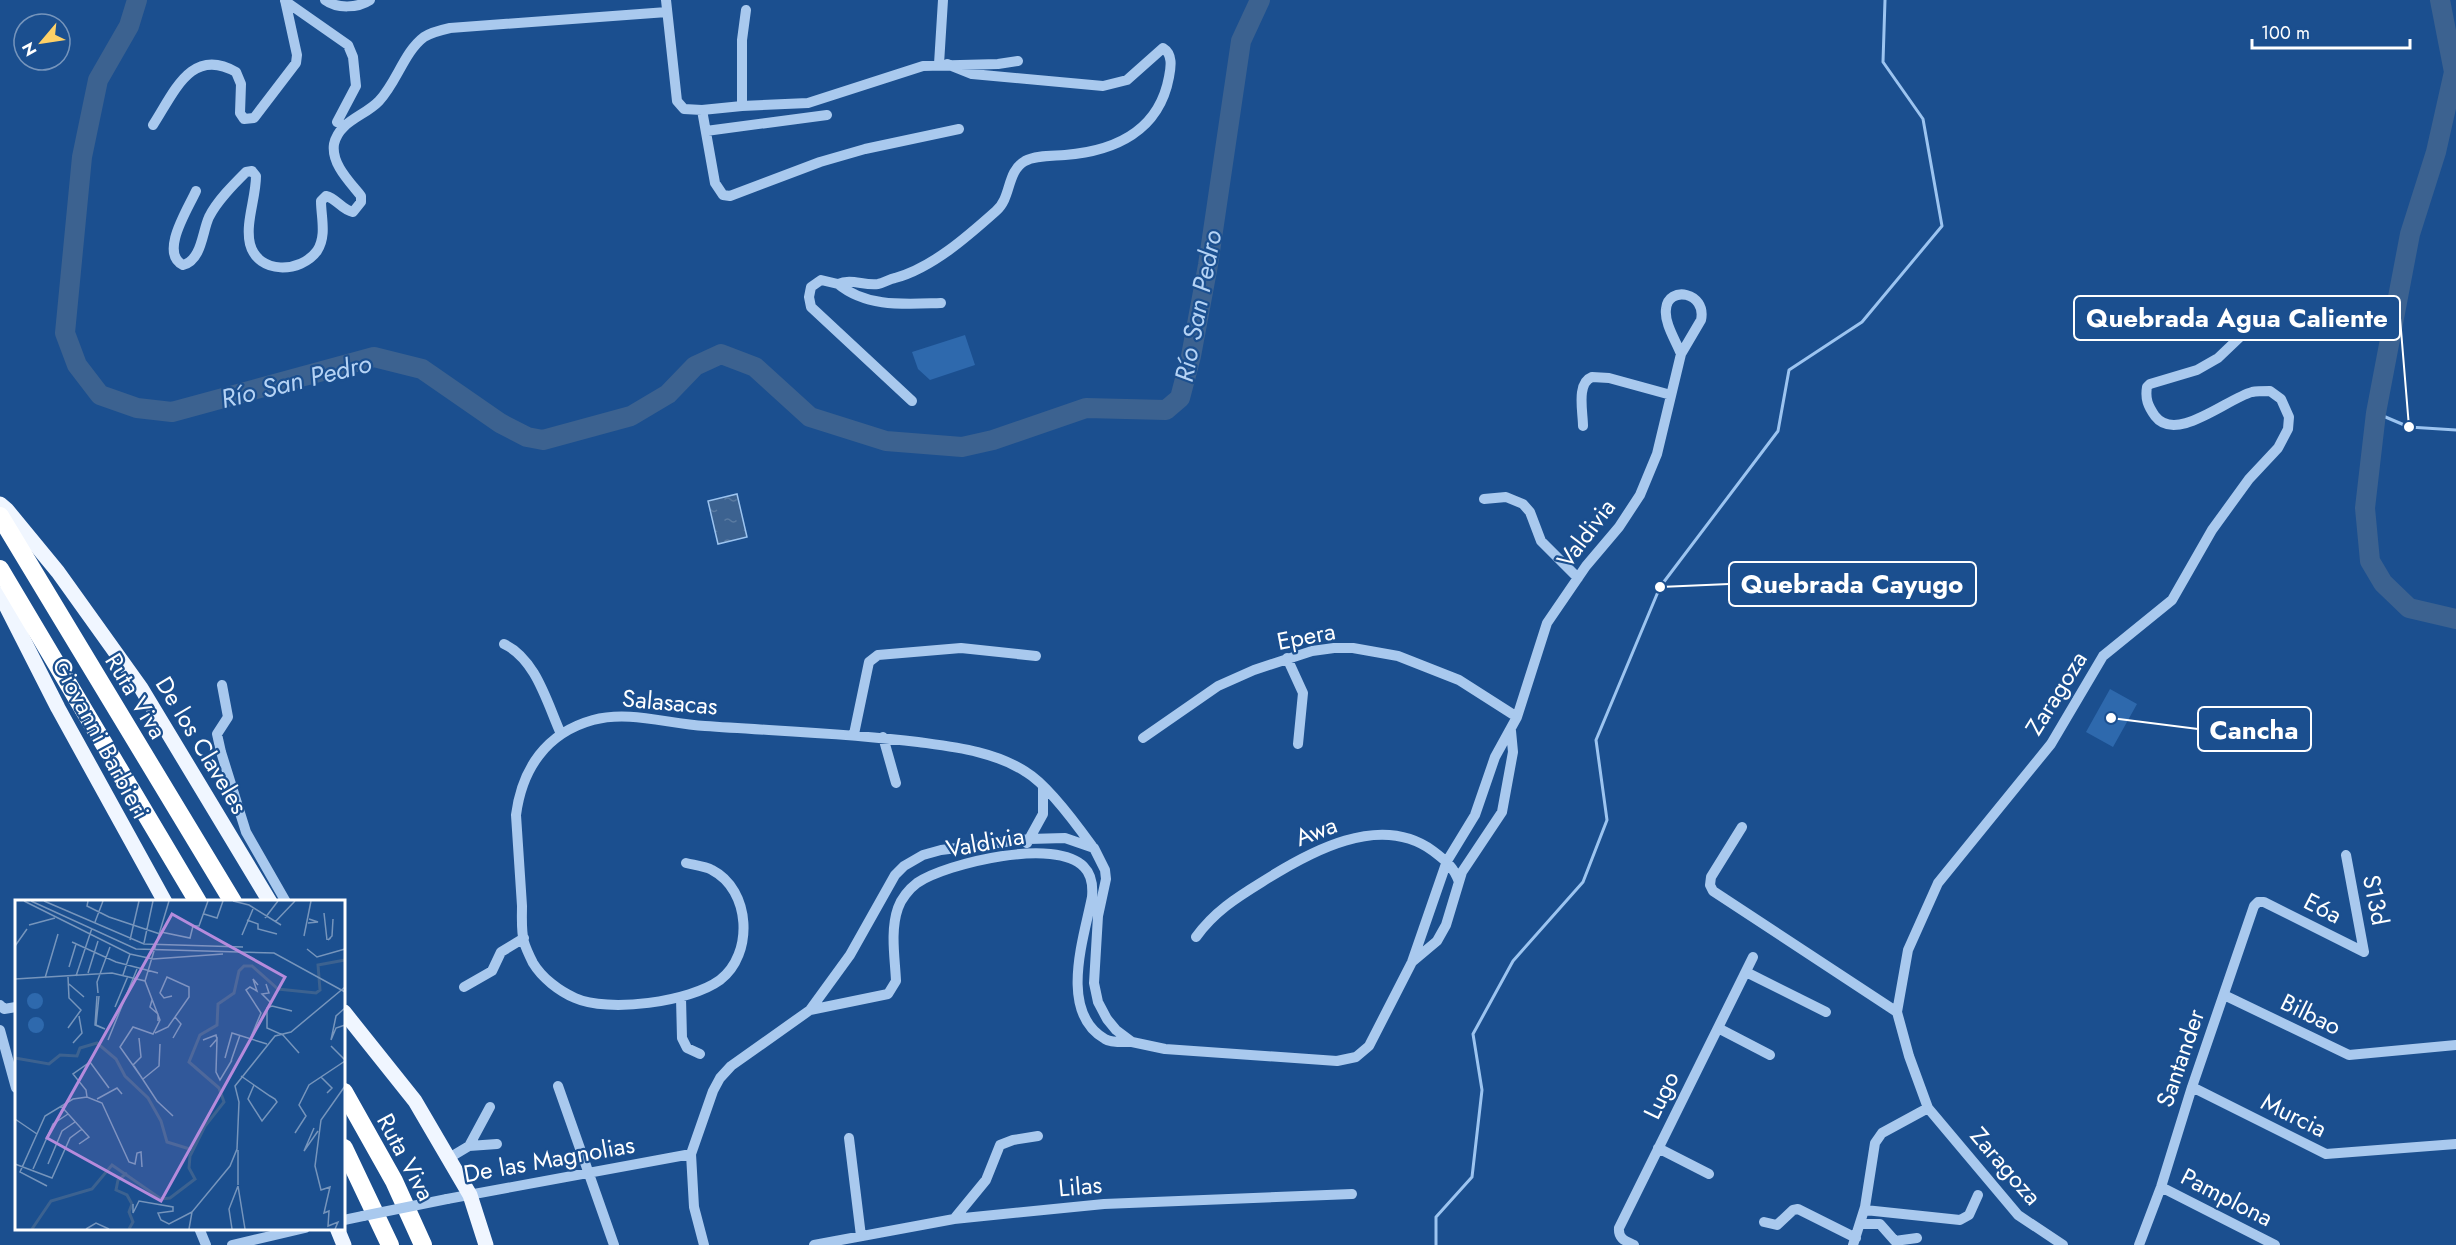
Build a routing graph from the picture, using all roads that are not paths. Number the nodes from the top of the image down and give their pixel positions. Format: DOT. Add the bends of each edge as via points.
graph roads {
  1 [pos="325,0"];
  2 [pos="370,0"];
  3 [pos="666,0"];
  4 [pos="943,0"];
  5 [pos="285,1"];
  6 [pos="746,10"];
  7 [pos="667,12"];
  8 [pos="1018,61"];
  9 [pos="943,64"];
  10 [pos="742,106"];
  11 [pos="702,110"];
  12 [pos="827,115"];
  13 [pos="337,122"];
  14 [pos="153,125"];
  15 [pos="959,129"];
  16 [pos="706,131"];
  17 [pos="196,190"];
  18 [pos="838,284"];
  19 [pos="941,303"];
  20 [pos="2260,318"];
  21 [pos="1681,354"];
  22 [pos="1671,395"];
  23 [pos="912,401"];
  24 [pos="1583,426"];
  25 [pos="1484,499"];
  26 [pos="0,504"];
  27 [pos="0,516"];
  28 [pos="0,569"];
  29 [pos="1578,578"];
  30 [pos="0,594"];
  31 [pos="504,644"];
  32 [pos="1036,656"];
  33 [pos="1287,658"];
  34 [pos="222,685"];
  35 [pos="1517,717"];
  36 [pos="1511,731"];
  37 [pos="561,734"];
  38 [pos="854,734"];
  39 [pos="883,737"];
  40 [pos="1143,738"];
  41 [pos="1298,744"];
  42 [pos="896,783"];
  43 [pos="1043,788"];
  44 [pos="1742,827"];
  45 [pos="1029,838"];
  46 [pos="1094,848"];
  47 [pos="1021,853"];
  48 [pos="2346,855"];
  49 [pos="1447,861"];
  50 [pos="686,863"];
  51 [pos="1459,882"];
  52 [pos="164,900"];
  53 [pos="197,900"];
  54 [pos="232,900"];
  55 [pos="269,900"];
  56 [pos="285,900"];
  57 [pos="2264,902"];
  58 [pos="1093,915"];
  59 [pos="1196,937"];
  60 [pos="524,938"];
  61 [pos="2364,952"];
  62 [pos="1753,957"];
  63 [pos="1412,962"];
  64 [pos="1746,972"];
  65 [pos="464,987"];
  66 [pos="2224,995"];
  67 [pos="681,998"];
  68 [pos="810,1010"];
  69 [pos="1826,1012"];
  70 [pos="1897,1012"];
  71 [pos="345,1013"];
  72 [pos="1718,1028"];
  73 [pos="0,1030"];
  74 [pos="1132,1042"];
  75 [pos="2456,1045"];
  76 [pos="700,1054"];
  77 [pos="1770,1055"];
  78 [pos="15,1084"];
  79 [pos="558,1086"];
  80 [pos="2192,1087"];
  81 [pos="345,1094"];
  82 [pos="490,1107"];
  83 [pos="1928,1108"];
  84 [pos="1038,1137"];
  85 [pos="849,1138"];
  86 [pos="497,1144"];
  87 [pos="2456,1144"];
  88 [pos="469,1146"];
  89 [pos="1658,1148"];
  90 [pos="345,1150"];
  91 [pos="691,1154"];
  92 [pos="448,1158"];
  93 [pos="589,1173"];
  94 [pos="1709,1174"];
  95 [pos="2160,1187"];
  96 [pos="1352,1194"];
  97 [pos="470,1195"];
  98 [pos="1978,1195"];
  99 [pos="1865,1210"];
  100 [pos="954,1219"];
  101 [pos="345,1220"];
  102 [pos="1764,1222"];
  103 [pos="1861,1224"];
  104 [pos="200,1230"];
  105 [pos="296,1230"];
  106 [pos="338,1230"];
  107 [pos="861,1236"];
  108 [pos="1917,1238"];
  109 [pos="2140,1240"];
  110 [pos="1854,1242"];
  111 [pos="206,1245"];
  112 [pos="232,1245"];
  113 [pos="344,1245"];
  114 [pos="390,1245"];
  115 [pos="423,1245"];
  116 [pos="486,1245"];
  117 [pos="614,1245"];
  118 [pos="704,1245"];
  119 [pos="814,1245"];
  120 [pos="1634,1245"];
  121 [pos="2063,1245"];
  122 [pos="2275,1245"];
  1 -- 2 [label="street" via="351,7"];
  3 -- 7 [label="street"];
  4 -- 9 [label="street"];
  5 -- 13 [label="street" via="348,45 356,86"];
  5 -- 14 [label="street" via="296,63 254,117 244,120 240,113 241,84 236,72 215,62 188,73"];
  6 -- 10 [label="street"];
  7 -- 11 [label="street" via="677,101 684,109"];
  7 -- 17 [label="street" via="450,28 423,38 384,96 339,134 334,152 361,202 353,212 326,196 321,201 320,244 316,252 297,264 275,268 252,250 249,232 256,176 252,171 246,172 210,215 197,255 190,264 176,262 172,254 174,240"];
  8 -- 9 [label="street"];
  9 -- 10 [label="street" via="923,66 808,103"];
  9 -- 18 [label="street" via="972,74 1103,86 1127,80 1163,48 1168,52 1170,67 1154,112 1124,142 1092,152 1027,160 1014,171 1002,206 934,259 907,275 880,284"];
  10 -- 11 [label="street"];
  11 -- 16 [label="street"];
  12 -- 16 [label="street"];
  15 -- 16 [label="street" via="820,162 729,196 719,191 716,183"];
  18 -- 19 [label="street" via="860,297 885,303"];
  18 -- 23 [label="street" via="821,280 812,287 811,307"];
  20 -- 70 [label="street, Zaragoza" via="2218,358 2197,370 2150,384 2145,397 2159,422 2171,425 2193,421 2252,392 2270,391 2281,399 2289,417 2288,429 2278,448 2249,479 2212,531 2172,600 2103,656 2051,744 1938,883 1908,950"];
  21 -- 21 [label="street, Valdivia" via="1703,314 1693,297 1681,294 1671,298 1666,309"];
  21 -- 22 [label="street, Valdivia"];
  22 -- 24 [label="street" via="1592,376 1582,389"];
  22 -- 29 [label="street, Valdivia" via="1657,454 1640,495"];
  25 -- 29 [label="street" via="1506,497 1523,504 1541,541"];
  26 -- 55 [label="main road, De los Claveles" via="58,572 141,688"];
  27 -- 54 [label="highway, Ruta Viva"];
  28 -- 53 [label="highway"];
  29 -- 35 [label="street, Valdivia" via="1547,623"];
  30 -- 52 [label="main road, Giovanni Barbieri"];
  31 -- 37 [label="street" via="528,665"];
  32 -- 38 [label="street" via="961,648 878,655 869,662"];
  33 -- 35 [label="street, Epera" via="1334,648 1398,656 1459,680"];
  33 -- 40 [label="street, Epera" via="1218,686"];
  33 -- 41 [label="street" via="1303,693"];
  34 -- 56 [label="street" via="228,717 217,734 221,752 246,832"];
  35 -- 36 [label="street, Valdivia"];
  36 -- 49 [label="street, Valdivia" via="1495,757 1475,815"];
  36 -- 51 [label="street, Valdivia" via="1513,752 1502,812"];
  37 -- 38 [label="street, Salasacas" via="593,720 620,716 702,726"];
  37 -- 60 [label="street, Salasacas" via="536,756 518,794"];
  38 -- 39 [label="street, Salasacas"];
  39 -- 42 [label="street"];
  39 -- 43 [label="street, Salasacas" via="965,748 994,757 1025,771"];
  43 -- 45 [label="street" via="1043,814"];
  43 -- 46 [label="street, Salasacas"];
  44 -- 70 [label="street" via="1711,877 1713,891"];
  45 -- 46 [label="street" via="1065,837"];
  45 -- 47 [label="street"];
  45 -- 68 [label="street" via="941,850 904,866 895,875 850,955"];
  46 -- 58 [label="street, Salasacas" via="1106,870 1106,879"];
  47 -- 58 [label="street, Valdivia" via="1073,859 1083,866 1093,885"];
  47 -- 68 [label="street, Valdivia" via="958,866 916,884 898,908 893,932 896,981 888,994"];
  48 -- 61 [label="street, S13d"];
  49 -- 51 [label="street, Awa"];
  49 -- 59 [label="street, Awa" via="1429,848 1395,836 1347,840 1290,864 1222,907"];
  49 -- 63 [label="street, Valdivia"];
  50 -- 67 [label="street, Salasacas" via="712,870 728,883 744,916 735,961 721,979"];
  51 -- 63 [label="street, Valdivia" via="1446,925 1437,940"];
  57 -- 61 [label="street, E6a"];
  57 -- 66 [label="street, Santander" via="2254,906"];
  58 -- 74 [label="street" via="1098,1002 1116,1030"];
  58 -- 74 [label="street, Valdivia" via="1076,974 1081,1008 1093,1029 1107,1041"];
  60 -- 65 [label="street" via="501,952 492,971"];
  60 -- 67 [label="street, Salasacas" via="534,965 556,988 576,999 604,1004"];
  62 -- 64 [label="street, Lugo"];
  63 -- 74 [label="street, Valdivia" via="1369,1046 1356,1057 1337,1061 1165,1049"];
  64 -- 69 [label="street"];
  64 -- 72 [label="street, Lugo"];
  66 -- 75 [label="street, Bilbao" via="2349,1055"];
  66 -- 80 [label="street, Santander"];
  67 -- 76 [label="street" via="682,1038 687,1048"];
  68 -- 91 [label="street" via="720,1078"];
  70 -- 83 [label="street, Zaragoza"];
  71 -- 92 [label="main road" via="416,1101"];
  72 -- 77 [label="street"];
  72 -- 89 [label="street, Lugo"];
  73 -- 78 [label="street"];
  79 -- 93 [label="street"];
  80 -- 87 [label="street, Murcia" via="2326,1154"];
  80 -- 95 [label="street, Santander"];
  81 -- 115 [label="highway, Ruta Viva" via="394,1181"];
  82 -- 88 [label="street"];
  83 -- 99 [label="street" via="1878,1136"];
  83 -- 121 [label="street, Zaragoza" via="2018,1215"];
  84 -- 100 [label="street" via="1000,1145 986,1180"];
  85 -- 107 [label="street"];
  86 -- 88 [label="street"];
  88 -- 92 [label="street"];
  89 -- 94 [label="street"];
  89 -- 120 [label="street, Lugo" via="1619,1228 1620,1237"];
  90 -- 114 [label="highway"];
  91 -- 93 [label="street, De las Magnolias"];
  91 -- 118 [label="street" via="694,1207"];
  92 -- 97 [label="main road"];
  93 -- 97 [label="street, De las Magnolias"];
  93 -- 117 [label="street"];
  95 -- 109 [label="street, Santander"];
  95 -- 122 [label="street, Pamplona"];
  96 -- 100 [label="street, Lilas" via="1104,1204"];
  97 -- 101 [label="street, De las Magnolias, bridge"];
  97 -- 116 [label="main road"];
  98 -- 99 [label="street" via="1969,1215 1960,1220"];
  99 -- 103 [label="street"];
  100 -- 107 [label="street, Lilas"];
  102 -- 110 [label="street" via="1778,1225 1798,1209"];
  103 -- 108 [label="street" via="1880,1224 1895,1241"];
  103 -- 110 [label="street"];
  104 -- 111 [label="street"];
  105 -- 112 [label="street"];
  106 -- 113 [label="main road"];
  107 -- 119 [label="street, Lilas"];
}
